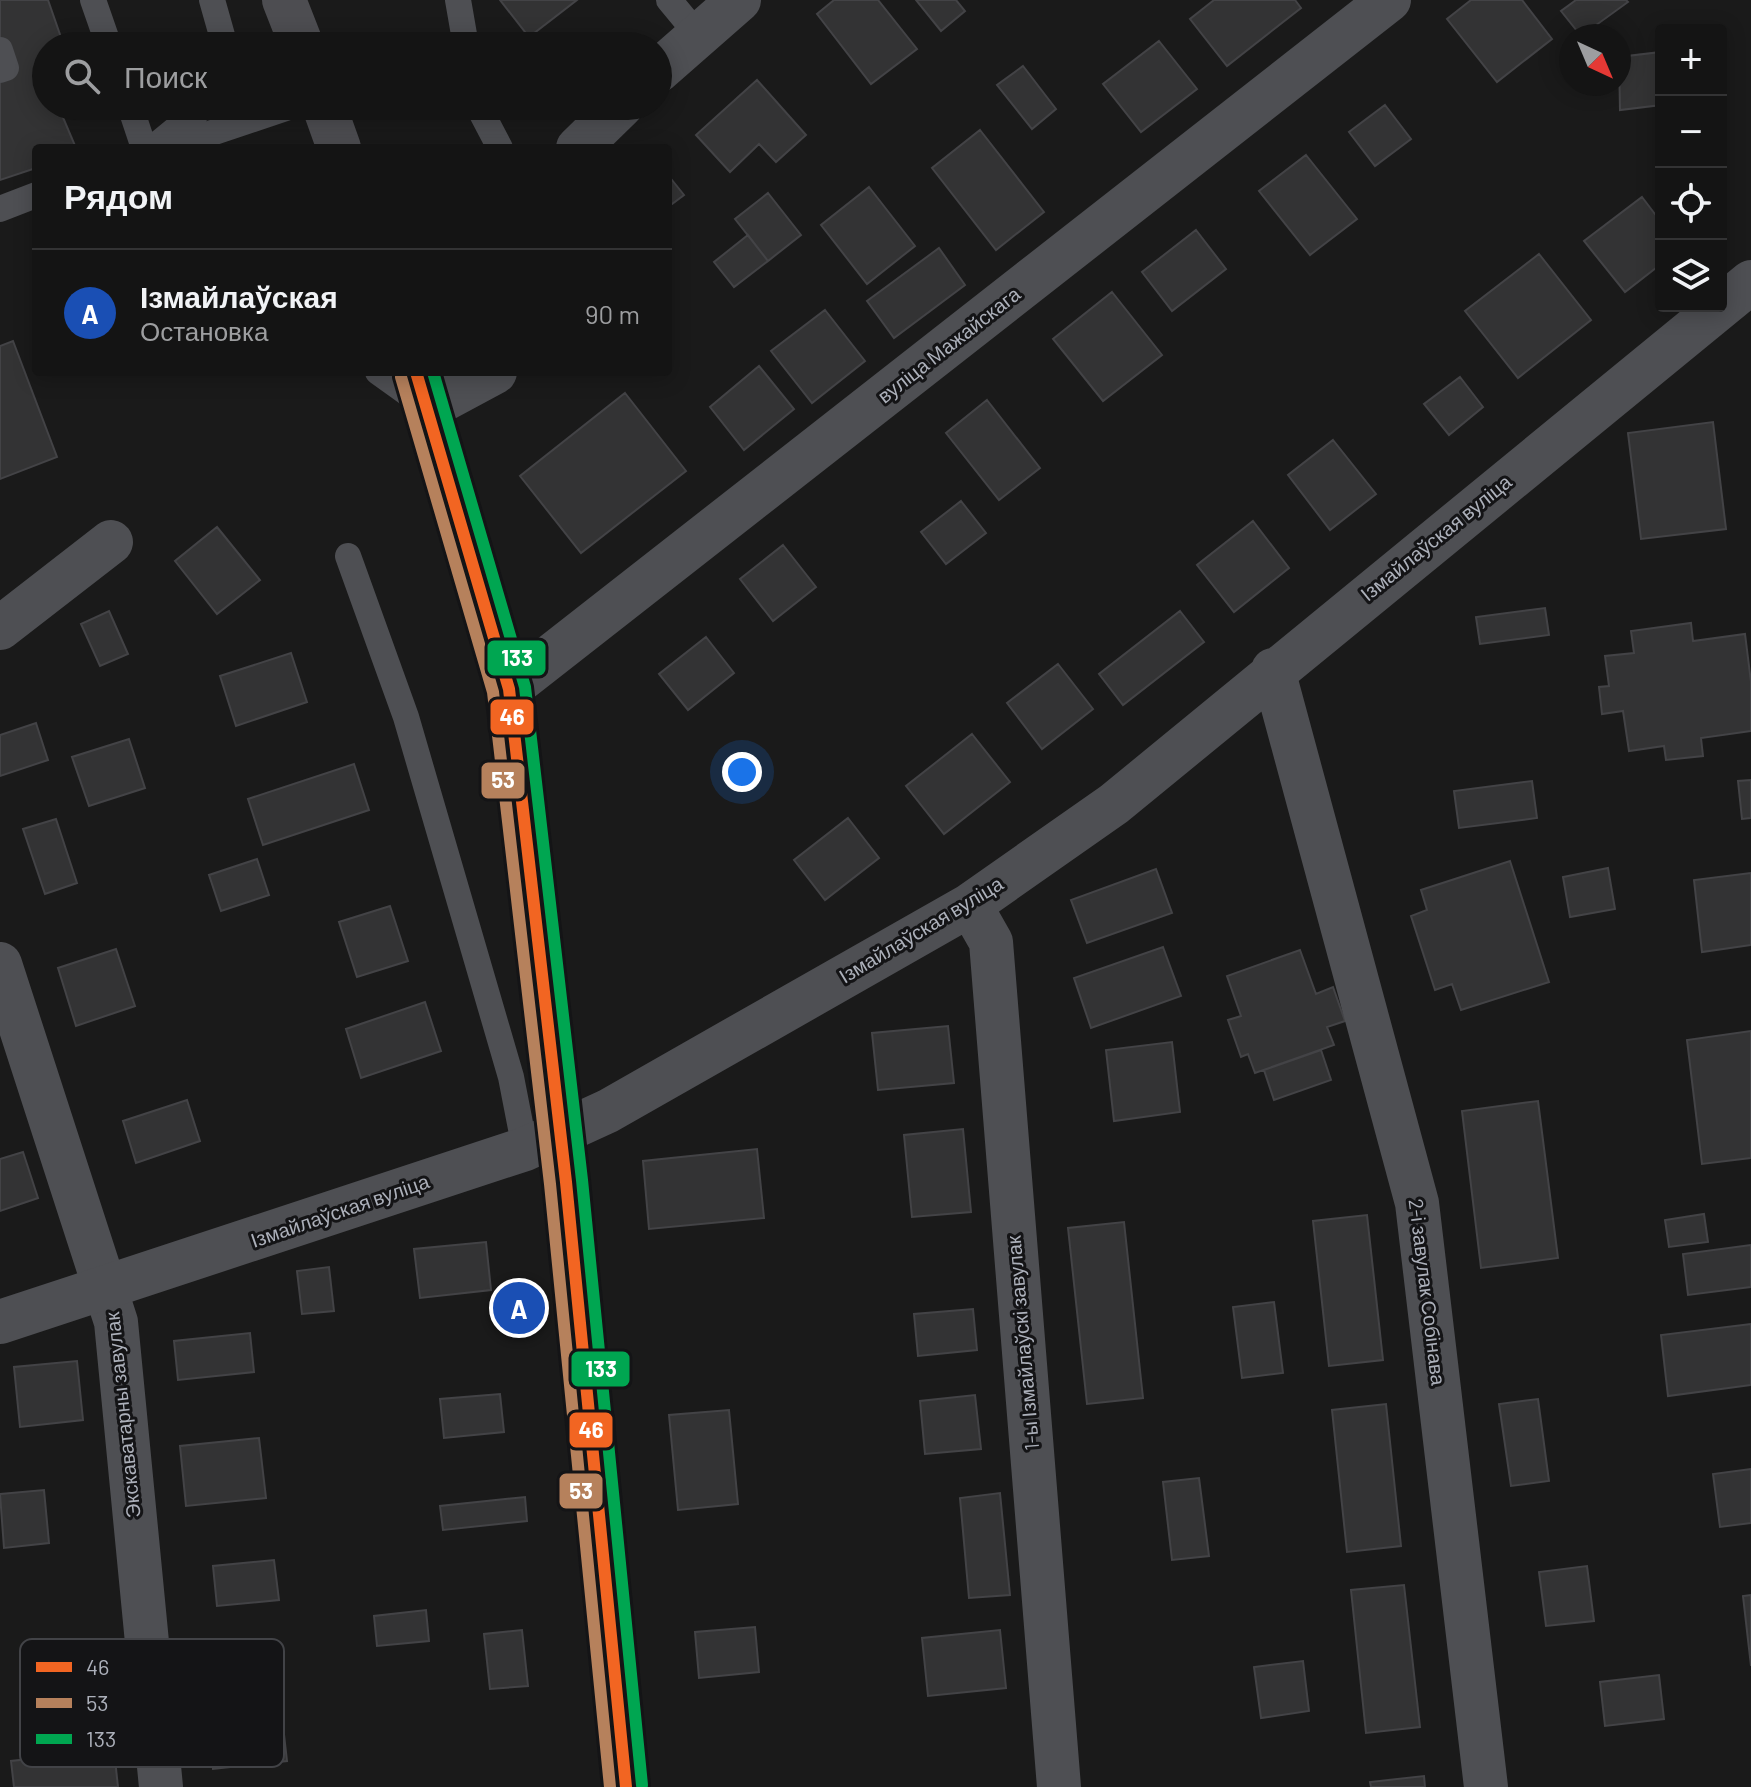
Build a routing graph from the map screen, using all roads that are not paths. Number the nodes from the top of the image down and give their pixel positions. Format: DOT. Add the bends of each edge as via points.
graph roads {
  1 [pos="93,0"];
  2 [pos="212,0"];
  3 [pos="284,0"];
  4 [pos="458,0"];
  5 [pos="669,0"];
  6 [pos="739,0"];
  7 [pos="1389,0"];
  8 [pos="104,32"];
  9 [pos="221,32"];
  10 [pos="297,32"];
  11 [pos="464,32"];
  12 [pos="698,35"];
  13 [pos="0,50"];
  14 [pos="672,58"];
  15 [pos="0,70"];
  16 [pos="135,120"];
  17 [pos="187,120"];
  18 [pos="262,120"];
  19 [pos="329,120"];
  20 [pos="485,120"];
  21 [pos="607,120"];
  22 [pos="213,143"];
  23 [pos="143,144"];
  24 [pos="158,144"];
  25 [pos="338,144"];
  26 [pos="498,144"];
  27 [pos="582,144"];
  28 [pos="32,197"];
  29 [pos="0,209"];
  30 [pos="1751,282"];
  31 [pos="388,376"];
  32 [pos="479,376"];
  33 [pos="422,390"];
  34 [pos="111,542"];
  35 [pos="348,556"];
  36 [pos="0,628"];
  37 [pos="1273,670"];
  38 [pos="509,689"];
  39 [pos="970,905"];
  40 [pos="0,964"];
  41 [pos="542,1141"];
  42 [pos="106,1290"];
  43 [pos="0,1322"];
  44 [pos="147,1639"];
  45 [pos="159,1767"];
  46 [pos="161,1787"];
  47 [pos="626,1787"];
  48 [pos="1059,1787"];
  49 [pos="1486,1787"];
  1 -- 8 [label="lane"];
  2 -- 9 [label="lane"];
  3 -- 10 [label="main road"];
  4 -- 11 [label="lane"];
  5 -- 12 [label="lane"];
  6 -- 12 [label="street"];
  7 -- 38 [label="street, вуліца Мажайскага"];
  12 -- 14 [label="street"];
  13 -- 15 [label="lane" via="6,68"];
  16 -- 23 [label="lane"];
  17 -- 24 [label="lane"];
  18 -- 22 [label="lane"];
  19 -- 25 [label="main road"];
  20 -- 26 [label="lane"];
  21 -- 27 [label="street"];
  28 -- 29 [label="lane"];
  30 -- 37 [label="street, Ізмайлаўская вуліца"];
  31 -- 33 [label="lane"];
  32 -- 33 [label="street"];
  33 -- 38 [label="main road"];
  34 -- 36 [label="street"];
  35 -- 41 [label="lane" via="406,717 511,1077"];
  37 -- 39 [label="street, Ізмайлаўская вуліца" via="1114,804"];
  37 -- 49 [label="street, 2-і завулак Собінава" via="1417,1203"];
  38 -- 41 [label="main road"];
  39 -- 41 [label="street, Ізмайлаўская вуліца" via="608,1111"];
  39 -- 48 [label="street, 1-ы Ізмайлаўскі завулак" via="991,942"];
  40 -- 42 [label="street, Экскаватарны завулак"];
  41 -- 42 [label="street, Ізмайлаўская вуліца"];
  41 -- 47 [label="main road"];
  42 -- 43 [label="street, Ізмайлаўская вуліца"];
  42 -- 44 [label="street, Экскаватарны завулак" via="116,1322"];
  45 -- 46 [label="street, Экскаватарны завулак"];
}
